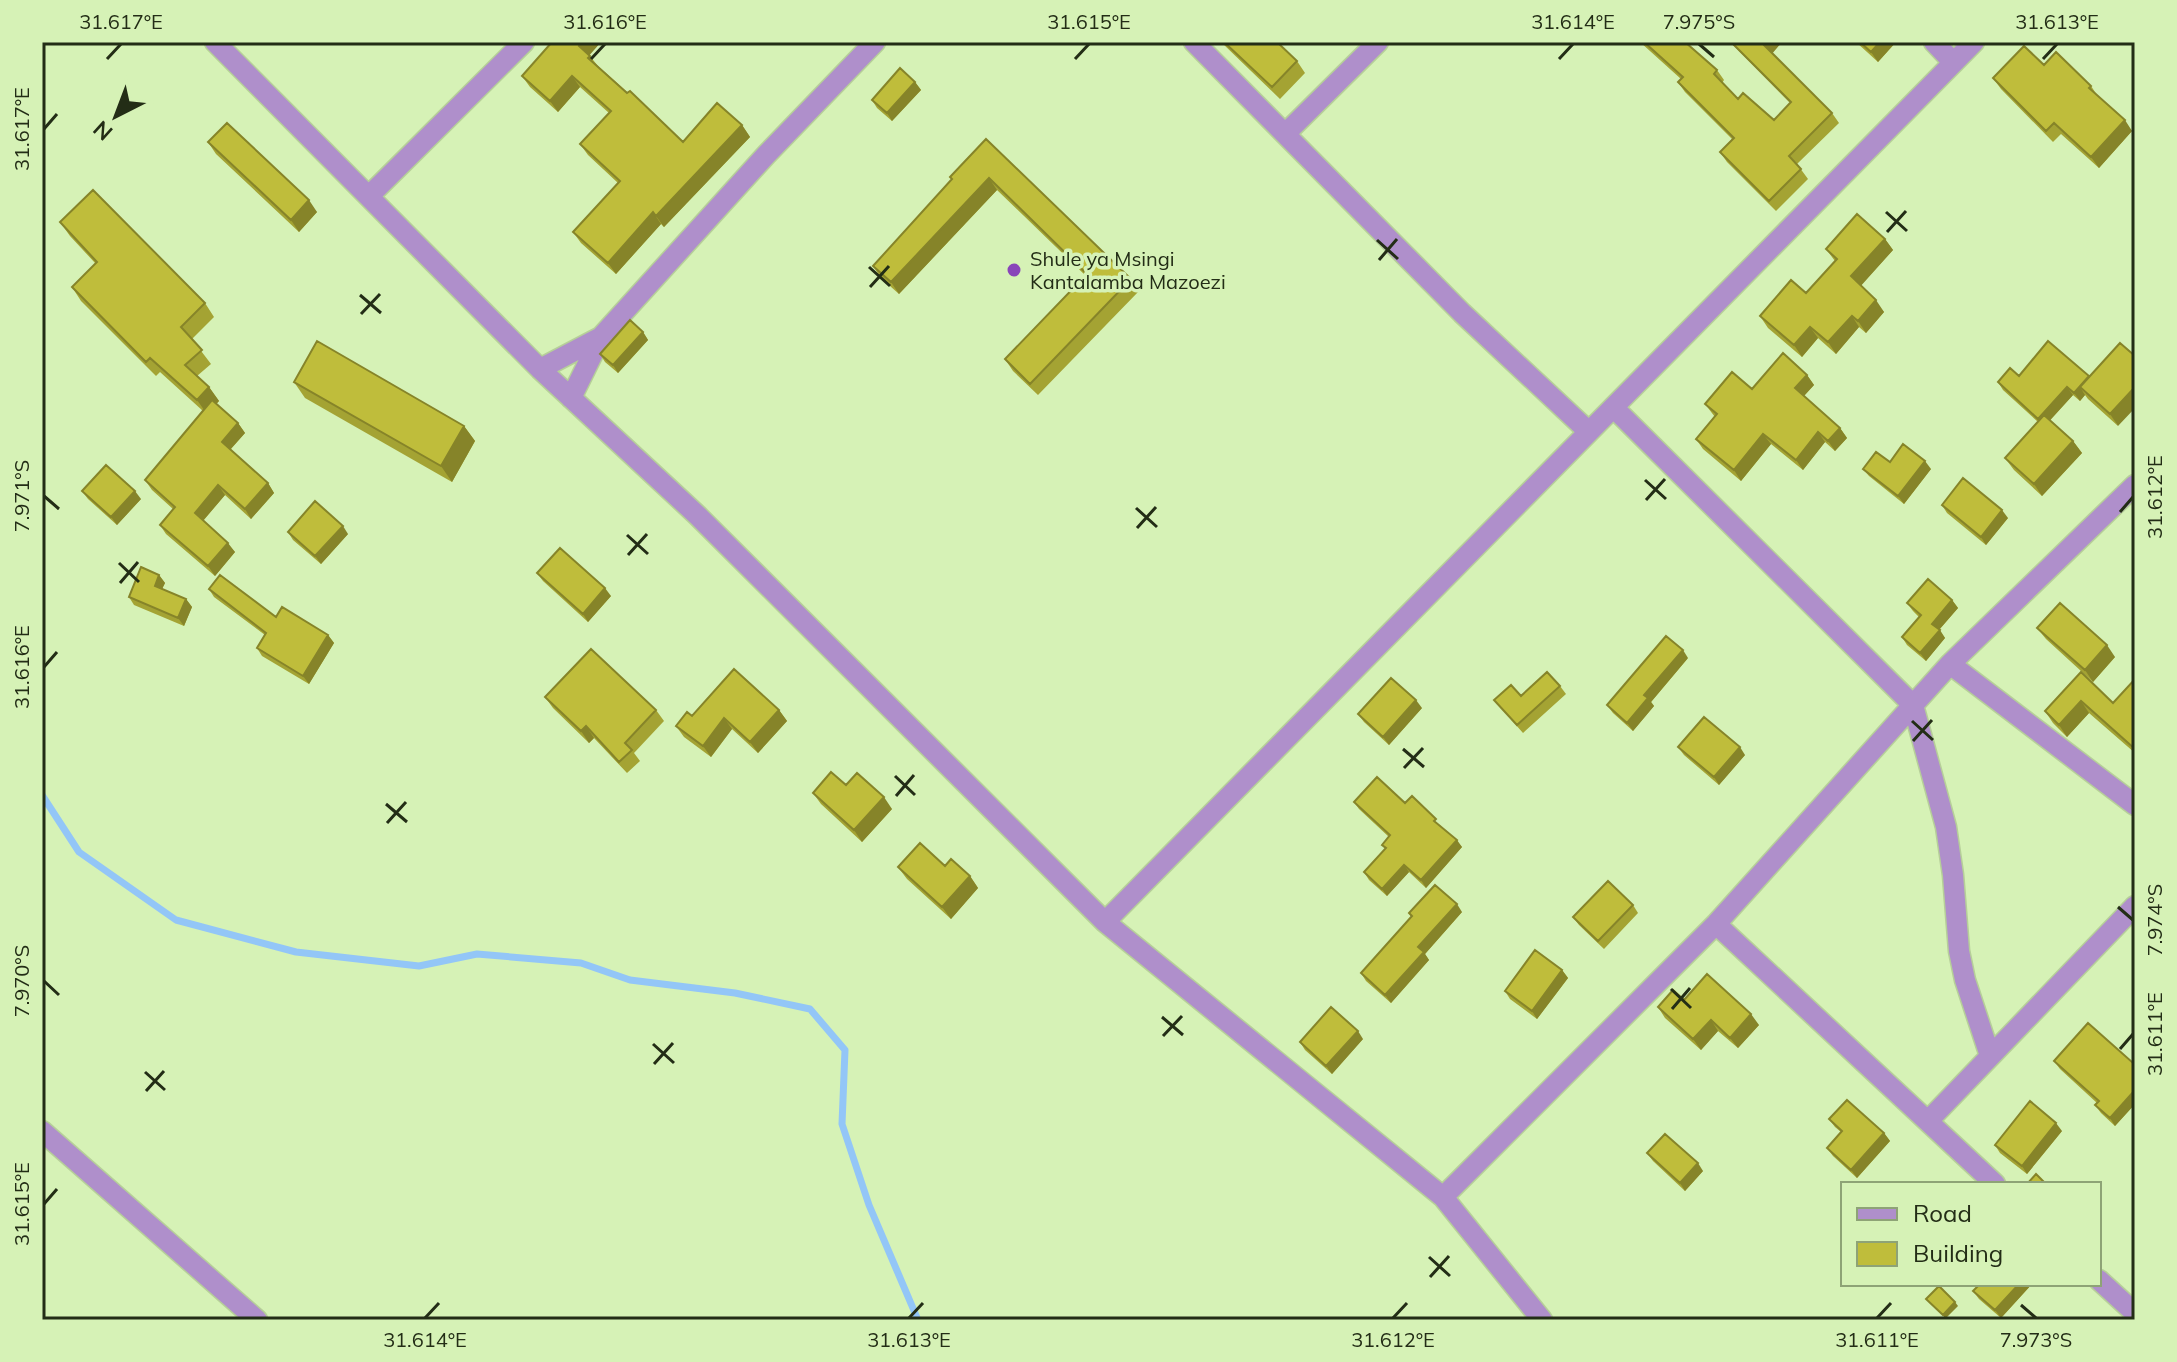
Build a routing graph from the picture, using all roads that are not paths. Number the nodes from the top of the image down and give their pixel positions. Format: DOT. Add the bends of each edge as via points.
graph roads {
  1 [pos="215,42"];
  2 [pos="524,42"];
  3 [pos="875,42"];
  4 [pos="1194,42"];
  5 [pos="1378,42"];
  6 [pos="1934,42"];
  7 [pos="1974,42"];
  8 [pos="1953,62"];
  9 [pos="1285,134"];
  10 [pos="369,196"];
  11 [pos="601,337"];
  12 [pos="540,369"];
  13 [pos="571,398"];
  14 [pos="1614,408"];
  15 [pos="1588,431"];
  16 [pos="2135,485"];
  17 [pos="1950,664"];
  18 [pos="1913,705"];
  19 [pos="2135,805"];
  20 [pos="2135,906"];
  21 [pos="1105,922"];
  22 [pos="1716,924"];
  23 [pos="1990,1056"];
  24 [pos="1928,1121"];
  25 [pos="42,1131"];
  26 [pos="1993,1182"];
  27 [pos="1443,1197"];
  28 [pos="2101,1282"];
  29 [pos="2135,1313"];
  30 [pos="257,1320"];
  31 [pos="1542,1320"];
  1 -- 10 [label="street"];
  2 -- 10 [label="street"];
  3 -- 11 [label="street"];
  4 -- 9 [label="street"];
  5 -- 9 [label="street"];
  6 -- 8 [label="street"];
  7 -- 8 [label="street"];
  8 -- 14 [label="street"];
  9 -- 15 [label="street"];
  10 -- 12 [label="street"];
  11 -- 12 [label="street"];
  11 -- 13 [label="street"];
  12 -- 13 [label="street"];
  13 -- 21 [label="street" via="708,526"];
  14 -- 15 [label="street"];
  14 -- 18 [label="street"];
  15 -- 21 [label="street"];
  16 -- 17 [label="street"];
  17 -- 18 [label="street"];
  17 -- 19 [label="street"];
  18 -- 22 [label="street"];
  18 -- 23 [label="street" via="1946,827 1965,980"];
  20 -- 23 [label="street"];
  21 -- 27 [label="street"];
  22 -- 24 [label="street"];
  22 -- 27 [label="street"];
  23 -- 24 [label="street"];
  24 -- 26 [label="street"];
  25 -- 30 [label="street"];
  27 -- 31 [label="street"];
  28 -- 29 [label="street"];
}
